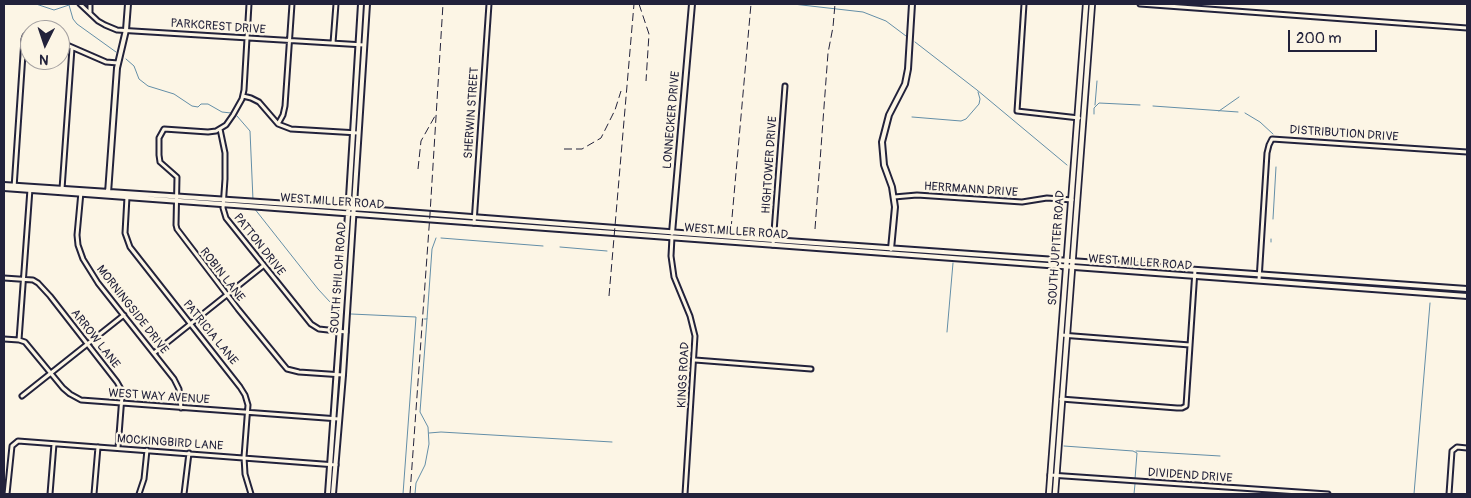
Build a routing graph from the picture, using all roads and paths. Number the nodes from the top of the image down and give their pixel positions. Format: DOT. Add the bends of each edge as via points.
graph roads {
  1 [pos="80,4"];
  2 [pos="90,4"];
  3 [pos="128,4"];
  4 [pos="249,4"];
  5 [pos="292,4"];
  6 [pos="336,4"];
  7 [pos="361,4"];
  8 [pos="367,4"];
  9 [pos="489,4"];
  10 [pos="692,4"];
  11 [pos="912,4"];
  12 [pos="1024,4"];
  13 [pos="1086,4"];
  14 [pos="1092,4"];
  15 [pos="1140,4"];
  16 [pos="90,14"];
  17 [pos="1467,28"];
  18 [pos="126,30"];
  19 [pos="247,38"];
  20 [pos="289,41"];
  21 [pos="333,44"];
  22 [pos="358,45"];
  23 [pos="364,45"];
  24 [pos="72,48"];
  25 [pos="118,62"];
  26 [pos="22,70"];
  27 [pos="1081,72"];
  28 [pos="1087,73"];
  29 [pos="785,86"];
  30 [pos="243,96"];
  31 [pos="1077,118"];
  32 [pos="1084,118"];
  33 [pos="278,124"];
  34 [pos="220,129"];
  35 [pos="356,133"];
  36 [pos="1467,152"];
  37 [pos="4,187"];
  38 [pos="14,188"];
  39 [pos="30,189"];
  40 [pos="62,191"];
  41 [pos="81,192"];
  42 [pos="108,194"];
  43 [pos="127,195"];
  44 [pos="894,197"];
  45 [pos="177,199"];
  46 [pos="1071,200"];
  47 [pos="1077,201"];
  48 [pos="224,202"];
  49 [pos="351,208"];
  50 [pos="351,214"];
  51 [pos="475,217"];
  52 [pos="474,223"];
  53 [pos="672,232"];
  54 [pos="672,237"];
  55 [pos="773,242"];
  56 [pos="892,248"];
  57 [pos="891,254"];
  58 [pos="1066,261"];
  59 [pos="1072,262"];
  60 [pos="263,266"];
  61 [pos="1066,267"];
  62 [pos="1149,267"];
  63 [pos="1072,268"];
  64 [pos="1195,270"];
  65 [pos="1149,273"];
  66 [pos="1260,274"];
  67 [pos="1195,276"];
  68 [pos="4,278"];
  69 [pos="24,279"];
  70 [pos="1259,280"];
  71 [pos="1388,283"];
  72 [pos="1444,287"];
  73 [pos="1467,289"];
  74 [pos="1388,290"];
  75 [pos="1442,294"];
  76 [pos="227,295"];
  77 [pos="1467,296"];
  78 [pos="124,315"];
  79 [pos="190,324"];
  80 [pos="340,331"];
  81 [pos="346,332"];
  82 [pos="1061,335"];
  83 [pos="1067,335"];
  84 [pos="4,339"];
  85 [pos="19,340"];
  86 [pos="88,344"];
  87 [pos="1190,345"];
  88 [pos="154,354"];
  89 [pos="695,360"];
  90 [pos="811,369"];
  91 [pos="51,373"];
  92 [pos="337,375"];
  93 [pos="343,375"];
  94 [pos="22,396"];
  95 [pos="1056,399"];
  96 [pos="1063,399"];
  97 [pos="122,404"];
  98 [pos="181,408"];
  99 [pos="248,412"];
  100 [pos="334,419"];
  101 [pos="339,419"];
  102 [pos="1053,438"];
  103 [pos="1060,438"];
  104 [pos="54,444"];
  105 [pos="98,447"];
  106 [pos="118,448"];
  107 [pos="1467,448"];
  108 [pos="146,450"];
  109 [pos="189,453"];
  110 [pos="244,457"];
  111 [pos="330,464"];
  112 [pos="336,465"];
  113 [pos="1050,475"];
  114 [pos="1057,476"];
  115 [pos="7,494"];
  116 [pos="50,494"];
  117 [pos="94,494"];
  118 [pos="140,494"];
  119 [pos="184,494"];
  120 [pos="251,494"];
  121 [pos="328,494"];
  122 [pos="333,494"];
  123 [pos="685,494"];
  124 [pos="1049,494"];
  125 [pos="1055,494"];
  126 [pos="1328,494"];
  127 [pos="1449,494"];
  1 -- 16 [label="street, PARKCREST DRIVE"];
  2 -- 16 [label="street"];
  3 -- 18 [label="main road"];
  4 -- 19 [label="street"];
  5 -- 20 [label="street"];
  6 -- 21 [label="street"];
  7 -- 22 [label="main road, SOUTH SHILOH ROAD"];
  8 -- 23 [label="main road, SOUTH SHILOH ROAD"];
  9 -- 51 [label="street, SHERWIN STREET"];
  10 -- 53 [label="main road, LONNECKER DRIVE"];
  11 -- 44 [label="main road" via="905,84 890,115 882,142 884,165"];
  12 -- 31 [label="street" via="1017,112"];
  13 -- 27 [label="main road, SOUTH JUPITER ROAD"];
  14 -- 28 [label="main road, SOUTH JUPITER ROAD"];
  15 -- 17 [label="street"];
  16 -- 18 [label="street, PARKCREST DRIVE" via="105,25"];
  18 -- 19 [label="street, PARKCREST DRIVE"];
  18 -- 25 [label="main road"];
  19 -- 20 [label="street, PARKCREST DRIVE"];
  19 -- 30 [label="street"];
  20 -- 21 [label="street, PARKCREST DRIVE"];
  20 -- 33 [label="street" via="284,111"];
  21 -- 22 [label="street, PARKCREST DRIVE"];
  22 -- 23 [label="street, PARKCREST DRIVE"];
  22 -- 35 [label="main road, SOUTH SHILOH ROAD"];
  23 -- 35 [label="main road, SOUTH SHILOH ROAD"];
  24 -- 25 [label="street" via="106,62"];
  24 -- 40 [label="street"];
  25 -- 42 [label="main road"];
  26 -- 38 [label="street"];
  27 -- 28 [label="main road"];
  27 -- 31 [label="main road, SOUTH JUPITER ROAD"];
  28 -- 32 [label="main road, SOUTH JUPITER ROAD"];
  29 -- 55 [label="street, HIGHTOWER DRIVE"];
  30 -- 33 [label="street" via="259,102"];
  30 -- 34 [label="street" via="233,115"];
  31 -- 32 [label="street"];
  31 -- 46 [label="main road, SOUTH JUPITER ROAD"];
  32 -- 47 [label="main road, SOUTH JUPITER ROAD"];
  33 -- 35 [label="street" via="291,129"];
  34 -- 45 [label="street, ROBIN LANE" via="208,132 167,128 162,131 160,162 177,177"];
  34 -- 48 [label="street, PATTON DRIVE" via="225,153"];
  35 -- 49 [label="main road, SOUTH SHILOH ROAD"];
  36 -- 66 [label="street, DISTRIBUTION DRIVE" via="1272,139 1267,153"];
  37 -- 38 [label="main road, WEST MILLER ROAD"];
  38 -- 39 [label="main road, WEST MILLER ROAD"];
  39 -- 40 [label="main road, WEST MILLER ROAD"];
  39 -- 69 [label="street"];
  40 -- 41 [label="main road, WEST MILLER ROAD"];
  41 -- 42 [label="main road, WEST MILLER ROAD"];
  41 -- 78 [label="street, MORNINGSIDE DRIVE" via="78,245 92,274"];
  42 -- 43 [label="main road, WEST MILLER ROAD"];
  43 -- 45 [label="main road, WEST MILLER ROAD"];
  43 -- 79 [label="street, PATRICIA LANE" via="127,241"];
  44 -- 46 [label="street, HERRMANN DRIVE" via="917,195 1022,202 1047,198"];
  44 -- 56 [label="main road"];
  45 -- 48 [label="main road, WEST MILLER ROAD"];
  45 -- 76 [label="street, ROBIN LANE" via="177,229"];
  46 -- 47 [label="street, HERRMANN DRIVE"];
  46 -- 58 [label="main road, SOUTH JUPITER ROAD"];
  47 -- 59 [label="main road, SOUTH JUPITER ROAD"];
  48 -- 49 [label="main road, WEST MILLER ROAD"];
  48 -- 50 [label="main road, WEST MILLER ROAD"];
  48 -- 60 [label="street, PATTON DRIVE" via="226,218"];
  49 -- 50 [label="main road, SOUTH SHILOH ROAD"];
  49 -- 51 [label="main road, WEST MILLER ROAD"];
  50 -- 52 [label="main road, WEST MILLER ROAD"];
  50 -- 80 [label="main road, SOUTH SHILOH ROAD"];
  50 -- 81 [label="main road, SOUTH SHILOH ROAD"];
  51 -- 52 [label="street, SHERWIN STREET"];
  51 -- 53 [label="main road, WEST MILLER ROAD"];
  52 -- 54 [label="main road, WEST MILLER ROAD"];
  53 -- 54 [label="main road, LONNECKER DRIVE"];
  53 -- 55 [label="main road, WEST MILLER ROAD"];
  54 -- 55 [label="main road, WEST MILLER ROAD"];
  54 -- 89 [label="street, KINGS ROAD" via="672,265 695,336"];
  55 -- 56 [label="main road, WEST MILLER ROAD"];
  55 -- 57 [label="main road, WEST MILLER ROAD"];
  56 -- 57 [label="main road"];
  56 -- 58 [label="main road, WEST MILLER ROAD"];
  57 -- 61 [label="main road, WEST MILLER ROAD"];
  58 -- 59 [label="main road, WEST MILLER ROAD"];
  58 -- 61 [label="main road, SOUTH JUPITER ROAD"];
  59 -- 62 [label="main road, WEST MILLER ROAD"];
  59 -- 63 [label="main road, SOUTH JUPITER ROAD"];
  60 -- 76 [label="street"];
  60 -- 80 [label="street, PATTON DRIVE" via="311,324 319,329"];
  61 -- 63 [label="main road, WEST MILLER ROAD"];
  61 -- 82 [label="main road, SOUTH JUPITER ROAD"];
  62 -- 64 [label="main road, WEST MILLER ROAD"];
  62 -- 65 [label="main road"];
  63 -- 65 [label="main road, WEST MILLER ROAD"];
  63 -- 83 [label="main road, SOUTH JUPITER ROAD"];
  64 -- 66 [label="main road, WEST MILLER ROAD"];
  64 -- 67 [label="street"];
  65 -- 67 [label="main road, WEST MILLER ROAD"];
  66 -- 70 [label="street, DISTRIBUTION DRIVE"];
  66 -- 71 [label="main road, WEST MILLER ROAD"];
  67 -- 70 [label="main road, WEST MILLER ROAD"];
  67 -- 87 [label="street"];
  68 -- 69 [label="street, ARROW LANE"];
  69 -- 85 [label="street"];
  69 -- 86 [label="street, ARROW LANE" via="38,283"];
  70 -- 74 [label="main road, WEST MILLER ROAD"];
  71 -- 72 [label="main road, WEST MILLER ROAD"];
  71 -- 74 [label="main road"];
  72 -- 73 [label="main road, WEST MILLER ROAD"];
  72 -- 75 [label="main road"];
  74 -- 75 [label="main road, WEST MILLER ROAD"];
  75 -- 77 [label="main road, WEST MILLER ROAD"];
  76 -- 79 [label="street"];
  76 -- 92 [label="street, ROBIN LANE" via="287,369"];
  78 -- 86 [label="street"];
  78 -- 88 [label="street, MORNINGSIDE DRIVE"];
  79 -- 88 [label="street"];
  79 -- 99 [label="street, PATRICIA LANE" via="240,387"];
  80 -- 81 [label="street, PATTON DRIVE"];
  80 -- 92 [label="main road, SOUTH SHILOH ROAD"];
  81 -- 93 [label="main road, SOUTH SHILOH ROAD"];
  82 -- 83 [label="street"];
  82 -- 95 [label="main road, SOUTH JUPITER ROAD"];
  83 -- 87 [label="street"];
  83 -- 96 [label="main road, SOUTH JUPITER ROAD"];
  84 -- 85 [label="street"];
  85 -- 91 [label="street, WEST WAY AVENUE" via="30,347"];
  86 -- 91 [label="street"];
  86 -- 97 [label="street, ARROW LANE" via="121,389"];
  87 -- 96 [label="street" via="1186,406 1182,408"];
  88 -- 98 [label="street, MORNINGSIDE DRIVE" via="179,389"];
  89 -- 90 [label="street"];
  89 -- 123 [label="street, KINGS ROAD"];
  91 -- 94 [label="street"];
  91 -- 97 [label="street, WEST WAY AVENUE" via="70,394 81,400"];
  92 -- 93 [label="street, ROBIN LANE"];
  92 -- 100 [label="main road, SOUTH SHILOH ROAD"];
  93 -- 101 [label="main road, SOUTH SHILOH ROAD"];
  95 -- 96 [label="street"];
  95 -- 102 [label="main road, SOUTH JUPITER ROAD"];
  96 -- 103 [label="main road, SOUTH JUPITER ROAD"];
  97 -- 98 [label="street, WEST WAY AVENUE"];
  97 -- 106 [label="street, ARROW LANE"];
  98 -- 99 [label="street, WEST WAY AVENUE"];
  99 -- 100 [label="street, WEST WAY AVENUE"];
  99 -- 110 [label="street, PATRICIA LANE"];
  100 -- 101 [label="street, WEST WAY AVENUE"];
  100 -- 111 [label="main road, SOUTH SHILOH ROAD"];
  101 -- 112 [label="main road, SOUTH SHILOH ROAD"];
  102 -- 103 [label="main road"];
  102 -- 113 [label="main road, SOUTH JUPITER ROAD"];
  103 -- 114 [label="main road, SOUTH JUPITER ROAD"];
  104 -- 105 [label="street, MOCKINGBIRD LANE"];
  104 -- 115 [label="street, MOCKINGBIRD LANE" via="18,441 12,446"];
  104 -- 116 [label="street"];
  105 -- 106 [label="street, MOCKINGBIRD LANE"];
  105 -- 117 [label="street"];
  106 -- 108 [label="street, MOCKINGBIRD LANE"];
  107 -- 127 [label="street" via="1457,447 1452,451"];
  108 -- 109 [label="street, MOCKINGBIRD LANE"];
  108 -- 118 [label="street"];
  109 -- 110 [label="street, MOCKINGBIRD LANE"];
  109 -- 119 [label="street"];
  110 -- 111 [label="street, MOCKINGBIRD LANE"];
  110 -- 120 [label="street, PATRICIA LANE"];
  111 -- 112 [label="street, MOCKINGBIRD LANE"];
  111 -- 121 [label="main road, SOUTH SHILOH ROAD"];
  112 -- 122 [label="main road, SOUTH SHILOH ROAD"];
  113 -- 114 [label="street, DIVIDEND DRIVE"];
  113 -- 124 [label="main road, SOUTH JUPITER ROAD"];
  114 -- 125 [label="main road, SOUTH JUPITER ROAD"];
  114 -- 126 [label="street, DIVIDEND DRIVE"];
}
